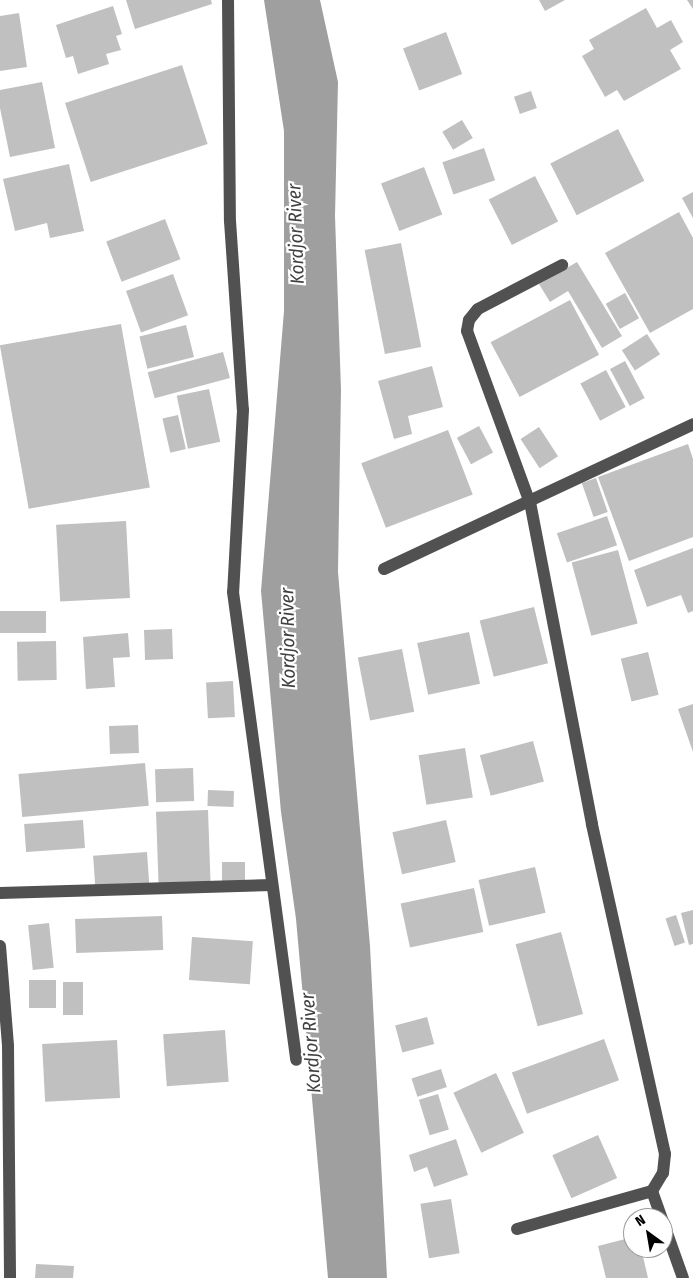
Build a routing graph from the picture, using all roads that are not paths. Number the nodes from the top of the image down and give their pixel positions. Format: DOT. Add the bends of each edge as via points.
graph roads {
  1 [pos="228,0"];
  2 [pos="562,265"];
  3 [pos="693,424"];
  4 [pos="530,503"];
  5 [pos="384,569"];
  6 [pos="272,885"];
  7 [pos="0,893"];
  8 [pos="0,946"];
  9 [pos="296,1060"];
  10 [pos="652,1191"];
  11 [pos="517,1229"];
  12 [pos="10,1278"];
  13 [pos="683,1278"];
  1 -- 6 [label="street" via="230,221 243,410 233,592"];
  2 -- 4 [label="street" via="478,309 469,320 467,332"];
  3 -- 4 [label="street"];
  4 -- 5 [label="street"];
  4 -- 10 [label="street" via="592,824 665,1154 663,1173"];
  6 -- 7 [label="street"];
  6 -- 9 [label="street"];
  8 -- 12 [label="street" via="8,1046"];
  10 -- 11 [label="street"];
  10 -- 13 [label="street"];
}
